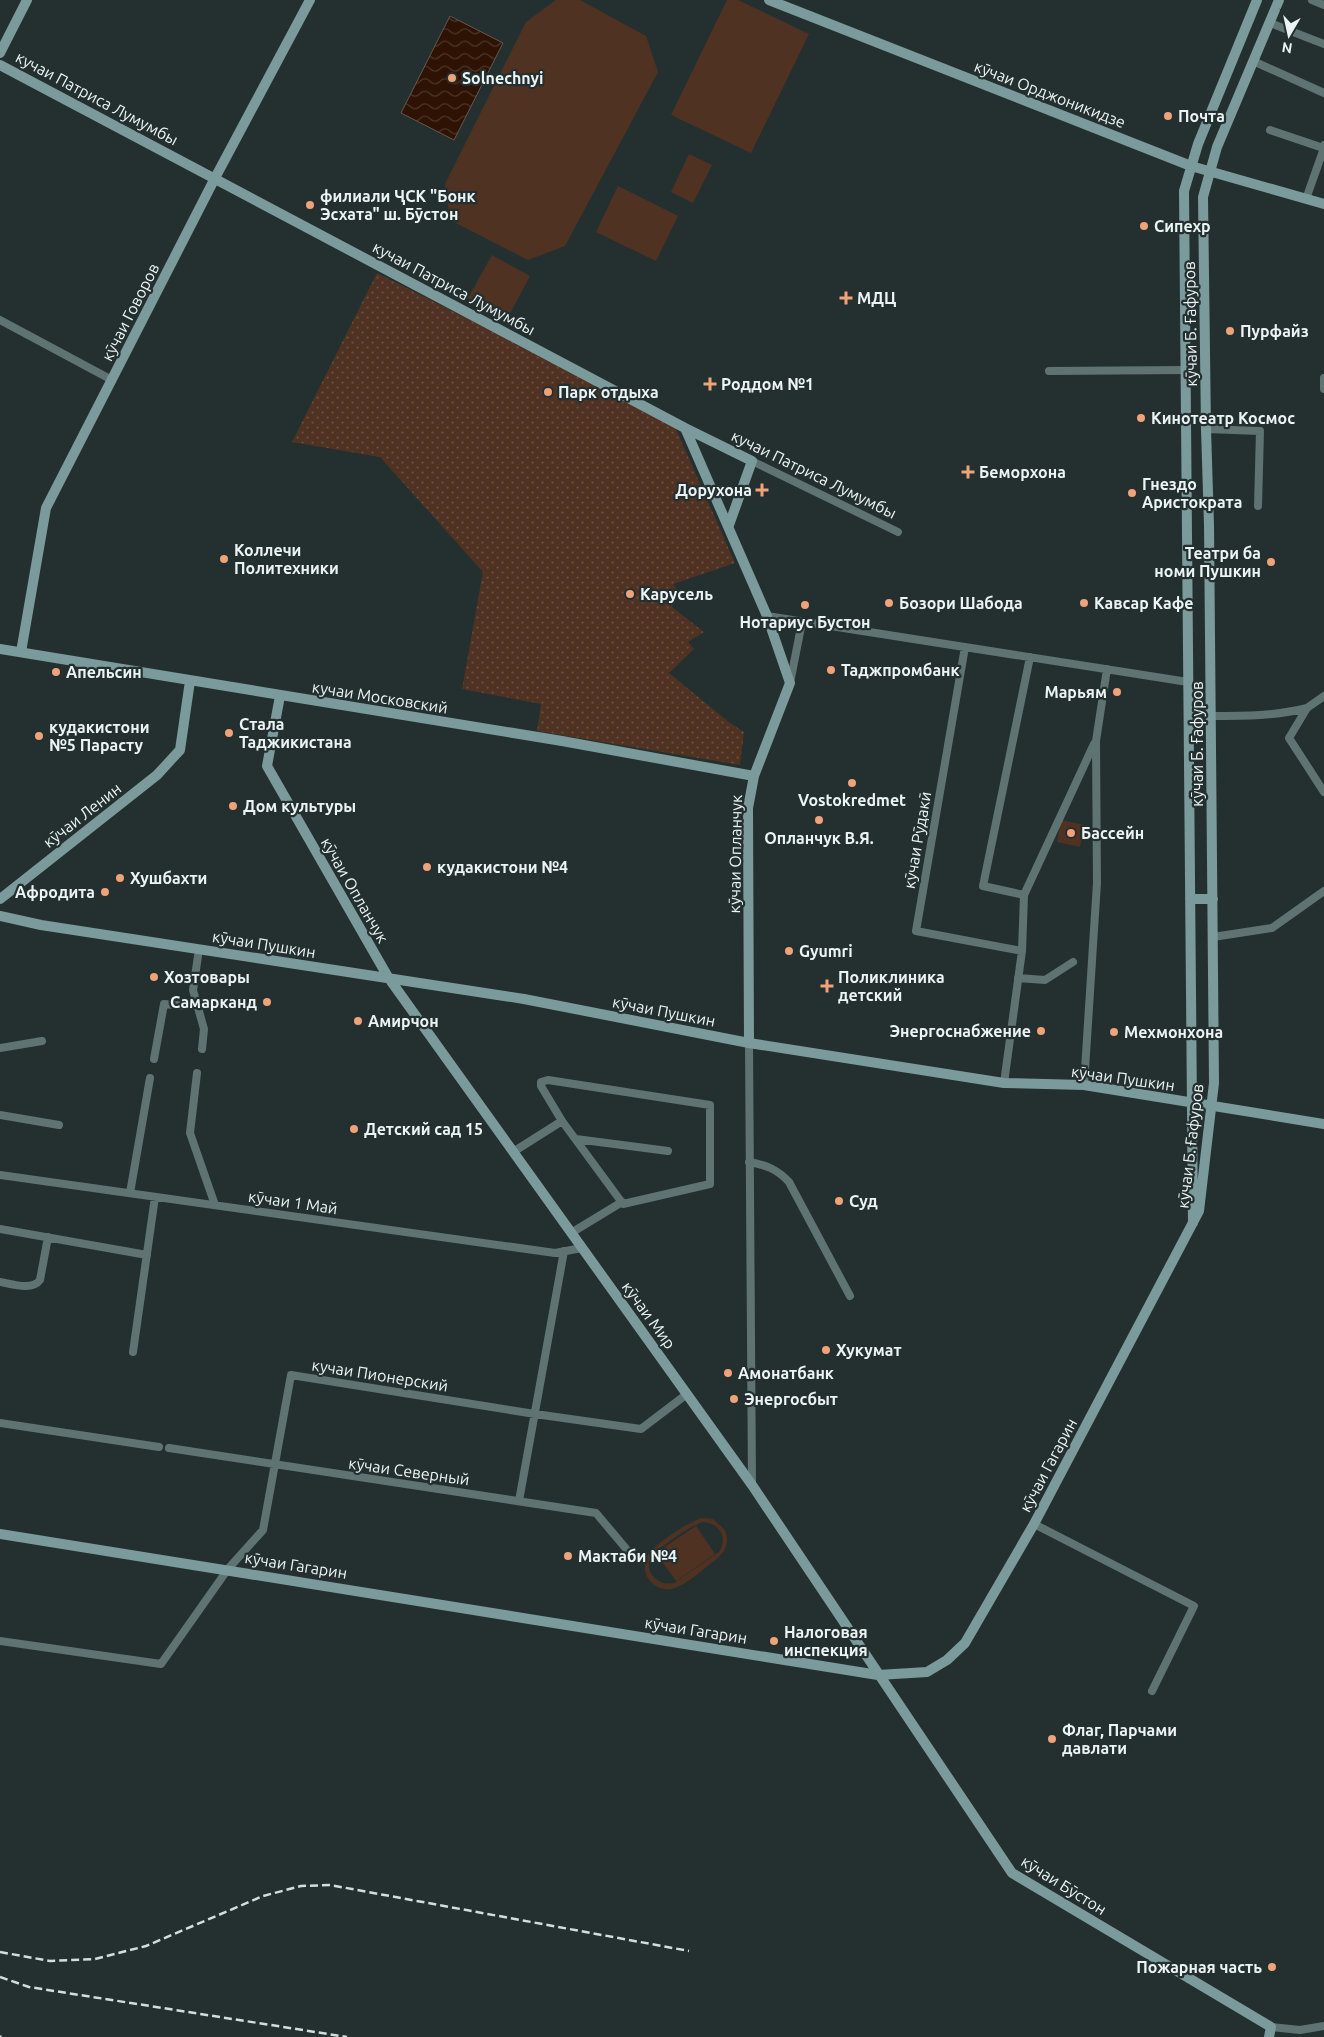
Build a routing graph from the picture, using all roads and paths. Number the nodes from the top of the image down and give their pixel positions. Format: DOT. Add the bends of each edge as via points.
graph roads {
  1 [pos="27,0"];
  2 [pos="310,0"];
  3 [pos="769,0"];
  4 [pos="1257,0"];
  5 [pos="1279,0"];
  6 [pos="1312,0"];
  7 [pos="1324,5"];
  8 [pos="1270,23"];
  9 [pos="1324,44"];
  10 [pos="0,53"];
  11 [pos="1253,62"];
  12 [pos="0,65"];
  13 [pos="1324,94"];
  14 [pos="1270,130"];
  15 [pos="1324,147"];
  16 [pos="1191,166"];
  17 [pos="1208,172"];
  18 [pos="215,178"];
  19 [pos="1306,199"];
  20 [pos="1324,204"];
  21 [pos="0,320"];
  22 [pos="1184,370"];
  23 [pos="1049,371"];
  24 [pos="1324,378"];
  25 [pos="112,380"];
  26 [pos="1324,389"];
  27 [pos="684,428"];
  28 [pos="1206,429"];
  29 [pos="1186,430"];
  30 [pos="752,460"];
  31 [pos="1258,506"];
  32 [pos="729,525"];
  33 [pos="898,532"];
  34 [pos="767,616"];
  35 [pos="802,622"];
  36 [pos="964,646"];
  37 [pos="0,649"];
  38 [pos="21,652"];
  39 [pos="1030,656"];
  40 [pos="1107,669"];
  41 [pos="190,681"];
  42 [pos="1188,682"];
  43 [pos="790,683"];
  44 [pos="280,696"];
  45 [pos="1324,696"];
  46 [pos="1307,708"];
  47 [pos="1211,716"];
  48 [pos="1096,741"];
  49 [pos="754,776"];
  50 [pos="1324,792"];
  51 [pos="1324,892"];
  52 [pos="1024,895"];
  53 [pos="0,899"];
  54 [pos="1190,899"];
  55 [pos="1213,899"];
  56 [pos="0,916"];
  57 [pos="1213,937"];
  58 [pos="199,949"];
  59 [pos="1022,951"];
  60 [pos="1073,962"];
  61 [pos="388,977"];
  62 [pos="1018,978"];
  63 [pos="195,999"];
  64 [pos="42,1041"];
  65 [pos="749,1043"];
  66 [pos="0,1048"];
  67 [pos="202,1049"];
  68 [pos="154,1058"];
  69 [pos="197,1073"];
  70 [pos="150,1078"];
  71 [pos="1004,1083"];
  72 [pos="1084,1085"];
  73 [pos="1192,1103"];
  74 [pos="1211,1106"];
  75 [pos="0,1115"];
  76 [pos="562,1120"];
  77 [pos="1324,1124"];
  78 [pos="59,1125"];
  79 [pos="576,1139"];
  80 [pos="513,1152"];
  81 [pos="668,1152"];
  82 [pos="749,1162"];
  83 [pos="0,1175"];
  84 [pos="130,1193"];
  85 [pos="155,1196"];
  86 [pos="622,1202"];
  87 [pos="215,1205"];
  88 [pos="1193,1223"];
  89 [pos="0,1229"];
  90 [pos="571,1233"];
  91 [pos="48,1237"];
  92 [pos="582,1248"];
  93 [pos="564,1251"];
  94 [pos="147,1255"];
  95 [pos="0,1282"];
  96 [pos="850,1296"];
  97 [pos="133,1352"];
  98 [pos="687,1394"];
  99 [pos="535,1414"];
  100 [pos="0,1423"];
  101 [pos="159,1447"];
  102 [pos="169,1448"];
  103 [pos="274,1465"];
  104 [pos="752,1485"];
  105 [pos="519,1501"];
  106 [pos="1034,1524"];
  107 [pos="0,1534"];
  108 [pos="628,1551"];
  109 [pos="228,1569"];
  110 [pos="0,1641"];
  111 [pos="878,1675"];
  112 [pos="1152,1691"];
  113 [pos="1324,2026"];
  114 [pos="1270,2032"];
  1 -- 10 [label="street"];
  2 -- 18 [label="street, кӯчаи Говоров"];
  3 -- 16 [label="street, кӯчаи Орджоникидзе"];
  4 -- 16 [label="street, кӯчаи Б. Ғафуров"];
  5 -- 8 [label="street, кӯчаи Б. Ғафуров"];
  6 -- 7 [label="street"];
  8 -- 9 [label="street"];
  8 -- 11 [label="street, кӯчаи Б. Ғафуров"];
  11 -- 13 [label="street"];
  11 -- 17 [label="street, кӯчаи Б. Ғафуров"];
  12 -- 18 [label="street, кучаи Патриса Лумумбы"];
  14 -- 15 [label="street"];
  15 -- 19 [label="street"];
  16 -- 17 [label="street, кӯчаи Орджоникидзе"];
  16 -- 22 [label="street, кӯчаи Б. Ғафуров" via="1184,191"];
  17 -- 19 [label="street, кӯчаи Орджоникидзе"];
  17 -- 28 [label="street, кӯчаи Б. Ғафуров" via="1204,197"];
  18 -- 25 [label="street, кӯчаи Говоров"];
  18 -- 27 [label="street, кучаи Патриса Лумумбы"];
  19 -- 20 [label="street, кӯчаи Орджоникидзе"];
  21 -- 25 [label="street"];
  22 -- 23 [label="street"];
  22 -- 29 [label="street, кӯчаи Б. Ғафуров"];
  24 -- 26 [label="street"];
  25 -- 38 [label="street, кӯчаи Говоров" via="46,508"];
  27 -- 30 [label="street, кучаи Патриса Лумумбы"];
  27 -- 32 [label="street"];
  28 -- 29 [label="street"];
  28 -- 31 [label="street" via="1260,431"];
  28 -- 47 [label="street, кӯчаи Б. Ғафуров"];
  29 -- 42 [label="street, кӯчаи Б. Ғафуров"];
  30 -- 32 [label="street"];
  30 -- 33 [label="street, кучаи Патриса Лумумбы"];
  32 -- 34 [label="street"];
  34 -- 35 [label="street"];
  34 -- 43 [label="street"];
  35 -- 36 [label="street"];
  35 -- 43 [label="street"];
  36 -- 39 [label="street"];
  36 -- 59 [label="street, кӯчаи Рӯдакӣ" via="916,931"];
  37 -- 38 [label="street, кучаи Московский"];
  38 -- 41 [label="street, кучаи Московский"];
  39 -- 40 [label="street"];
  39 -- 52 [label="street" via="984,886"];
  40 -- 42 [label="street"];
  40 -- 48 [label="street"];
  41 -- 44 [label="street, кучаи Московский"];
  41 -- 53 [label="street, кӯчаи Ленин" via="180,750 157,775"];
  42 -- 54 [label="street, кӯчаи Б. Ғафуров"];
  43 -- 49 [label="street, кӯчаи Опланчук"];
  44 -- 49 [label="street, кучаи Московский"];
  44 -- 61 [label="street, кӯчаи Опланчук" via="267,766"];
  45 -- 46 [label="street"];
  46 -- 47 [label="street" via="1282,715"];
  46 -- 50 [label="street" via="1289,738"];
  47 -- 55 [label="street, кӯчаи Б. Ғафуров"];
  48 -- 52 [label="street"];
  48 -- 72 [label="street" via="1097,884"];
  49 -- 65 [label="street, кӯчаи Опланчук" via="748,808"];
  51 -- 57 [label="street" via="1272,928"];
  52 -- 59 [label="street"];
  54 -- 55 [label="street"];
  54 -- 73 [label="street, кӯчаи Б. Ғафуров"];
  55 -- 57 [label="street, кӯчаи Б. Ғафуров"];
  56 -- 58 [label="street, кӯчаи Пушкин"];
  57 -- 74 [label="street, кӯчаи Б. Ғафуров" via="1214,1083"];
  58 -- 61 [label="street, кӯчаи Пушкин"];
  58 -- 63 [label="street" via="193,990"];
  59 -- 62 [label="street"];
  60 -- 62 [label="street" via="1045,980"];
  61 -- 65 [label="street, кӯчаи Пушкин" via="524,999"];
  61 -- 80 [label="street, кӯчаи Мир"];
  62 -- 71 [label="street"];
  63 -- 67 [label="street" via="204,1029"];
  63 -- 68 [label="street" via="186,1006 164,1004"];
  64 -- 66 [label="street"];
  65 -- 71 [label="street, кӯчаи Пушкин"];
  65 -- 82 [label="street"];
  69 -- 87 [label="street" via="190,1133"];
  70 -- 84 [label="street"];
  71 -- 72 [label="street, кӯчаи Пушкин"];
  72 -- 73 [label="street, кӯчаи Пушкин"];
  73 -- 74 [label="street, кӯчаи Пушкин"];
  73 -- 88 [label="street, кӯчаи Б. Ғафуров"];
  74 -- 77 [label="street, кӯчаи Пушкин"];
  74 -- 88 [label="street, кӯчаи Б. Ғафуров" via="1200,1211"];
  75 -- 78 [label="street"];
  76 -- 79 [label="street"];
  76 -- 80 [label="street"];
  76 -- 86 [label="street" via="541,1082 548,1080 710,1105 710,1184"];
  79 -- 81 [label="street"];
  79 -- 86 [label="street"];
  80 -- 90 [label="street, кӯчаи Мир"];
  82 -- 96 [label="street" via="765,1164 789,1182"];
  82 -- 104 [label="street"];
  83 -- 84 [label="street, кӯчаи 1 Май"];
  84 -- 85 [label="street, кӯчаи 1 Май"];
  85 -- 87 [label="street, кӯчаи 1 Май"];
  85 -- 94 [label="street"];
  86 -- 90 [label="street"];
  87 -- 93 [label="street, кӯчаи 1 Май" via="555,1253"];
  88 -- 106 [label="street, кӯчаи Гагарин"];
  89 -- 91 [label="street"];
  90 -- 92 [label="street, кӯчаи Мир"];
  91 -- 94 [label="street"];
  91 -- 95 [label="street" via="40,1280 36,1285"];
  92 -- 93 [label="street, кӯчаи 1 Май"];
  92 -- 98 [label="street, кӯчаи Мир"];
  93 -- 99 [label="street"];
  94 -- 97 [label="street"];
  98 -- 99 [label="street, кучаи Пионерский" via="641,1429"];
  98 -- 104 [label="street, кӯчаи Мир"];
  99 -- 103 [label="street, кучаи Пионерский" via="291,1374"];
  99 -- 105 [label="street"];
  100 -- 101 [label="street"];
  102 -- 103 [label="street, кӯчаи Северный"];
  103 -- 105 [label="street, кӯчаи Северный"];
  103 -- 109 [label="street, кучаи Пионерский" via="263,1530"];
  104 -- 111 [label="street, кӯчаи Мир"];
  105 -- 108 [label="street, кӯчаи Северный" via="596,1513"];
  106 -- 111 [label="street, кӯчаи Гагарин" via="965,1643 947,1660 927,1672"];
  106 -- 112 [label="street" via="1194,1606"];
  107 -- 109 [label="street, кӯчаи Гагарин"];
  109 -- 110 [label="street, кучаи Пионерский" via="161,1664"];
  109 -- 111 [label="street, кӯчаи Гагарин"];
  111 -- 114 [label="street, кӯчаи Бӯстон" via="1012,1873"];
  113 -- 114 [label="street"];
}
